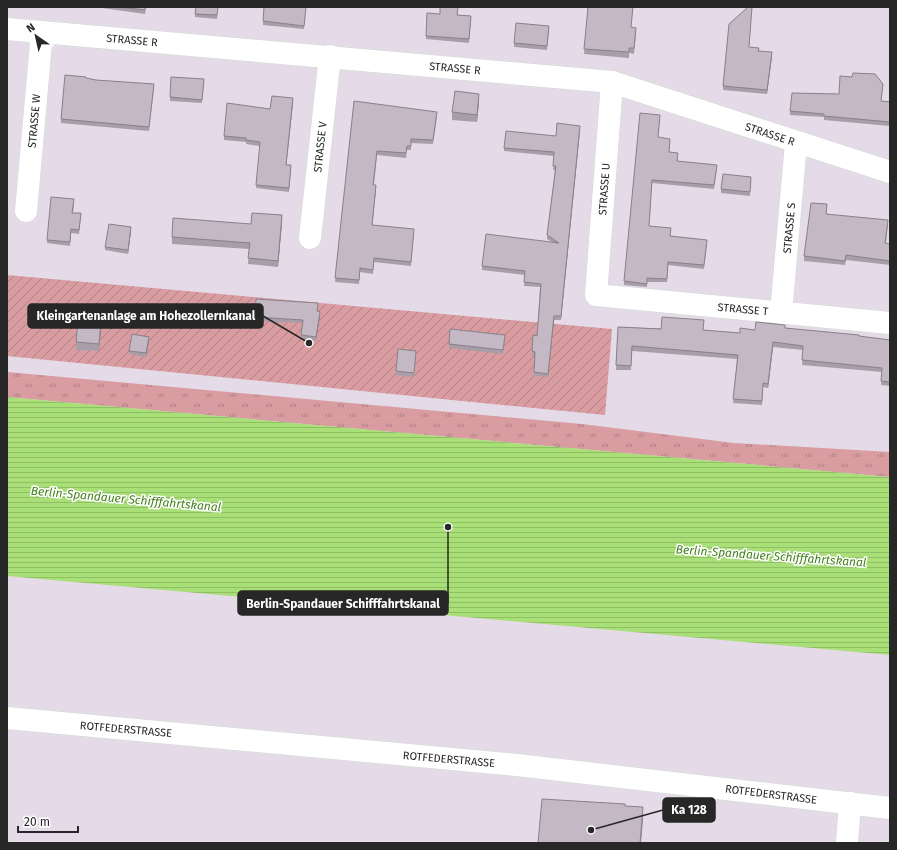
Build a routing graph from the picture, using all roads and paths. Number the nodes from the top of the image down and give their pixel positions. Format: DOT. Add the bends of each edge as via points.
graph roads {
  1 [pos="7,29"];
  2 [pos="42,32"];
  3 [pos="330,56"];
  4 [pos="612,82"];
  5 [pos="796,143"];
  6 [pos="890,172"];
  7 [pos="26,210"];
  8 [pos="310,238"];
  9 [pos="596,295"];
  10 [pos="781,313"];
  11 [pos="890,323"];
  12 [pos="7,718"];
  13 [pos="850,804"];
  14 [pos="890,808"];
  15 [pos="847,843"];
  1 -- 2 [label="lane, STRASSE R"];
  2 -- 3 [label="lane, STRASSE R"];
  2 -- 7 [label="lane, STRASSE W"];
  3 -- 4 [label="lane, STRASSE R"];
  3 -- 8 [label="lane, STRASSE V"];
  4 -- 5 [label="lane, STRASSE R"];
  4 -- 9 [label="lane, STRASSE U"];
  5 -- 6 [label="lane, STRASSE R"];
  5 -- 10 [label="lane, STRASSE S"];
  9 -- 10 [label="lane, STRASSE T"];
  10 -- 11 [label="lane, STRASSE T"];
  12 -- 13 [label="lane, ROTFEDERSTRASSE" via="509,764"];
  13 -- 14 [label="lane, ROTFEDERSTRASSE"];
  13 -- 15 [label="lane"];
}
